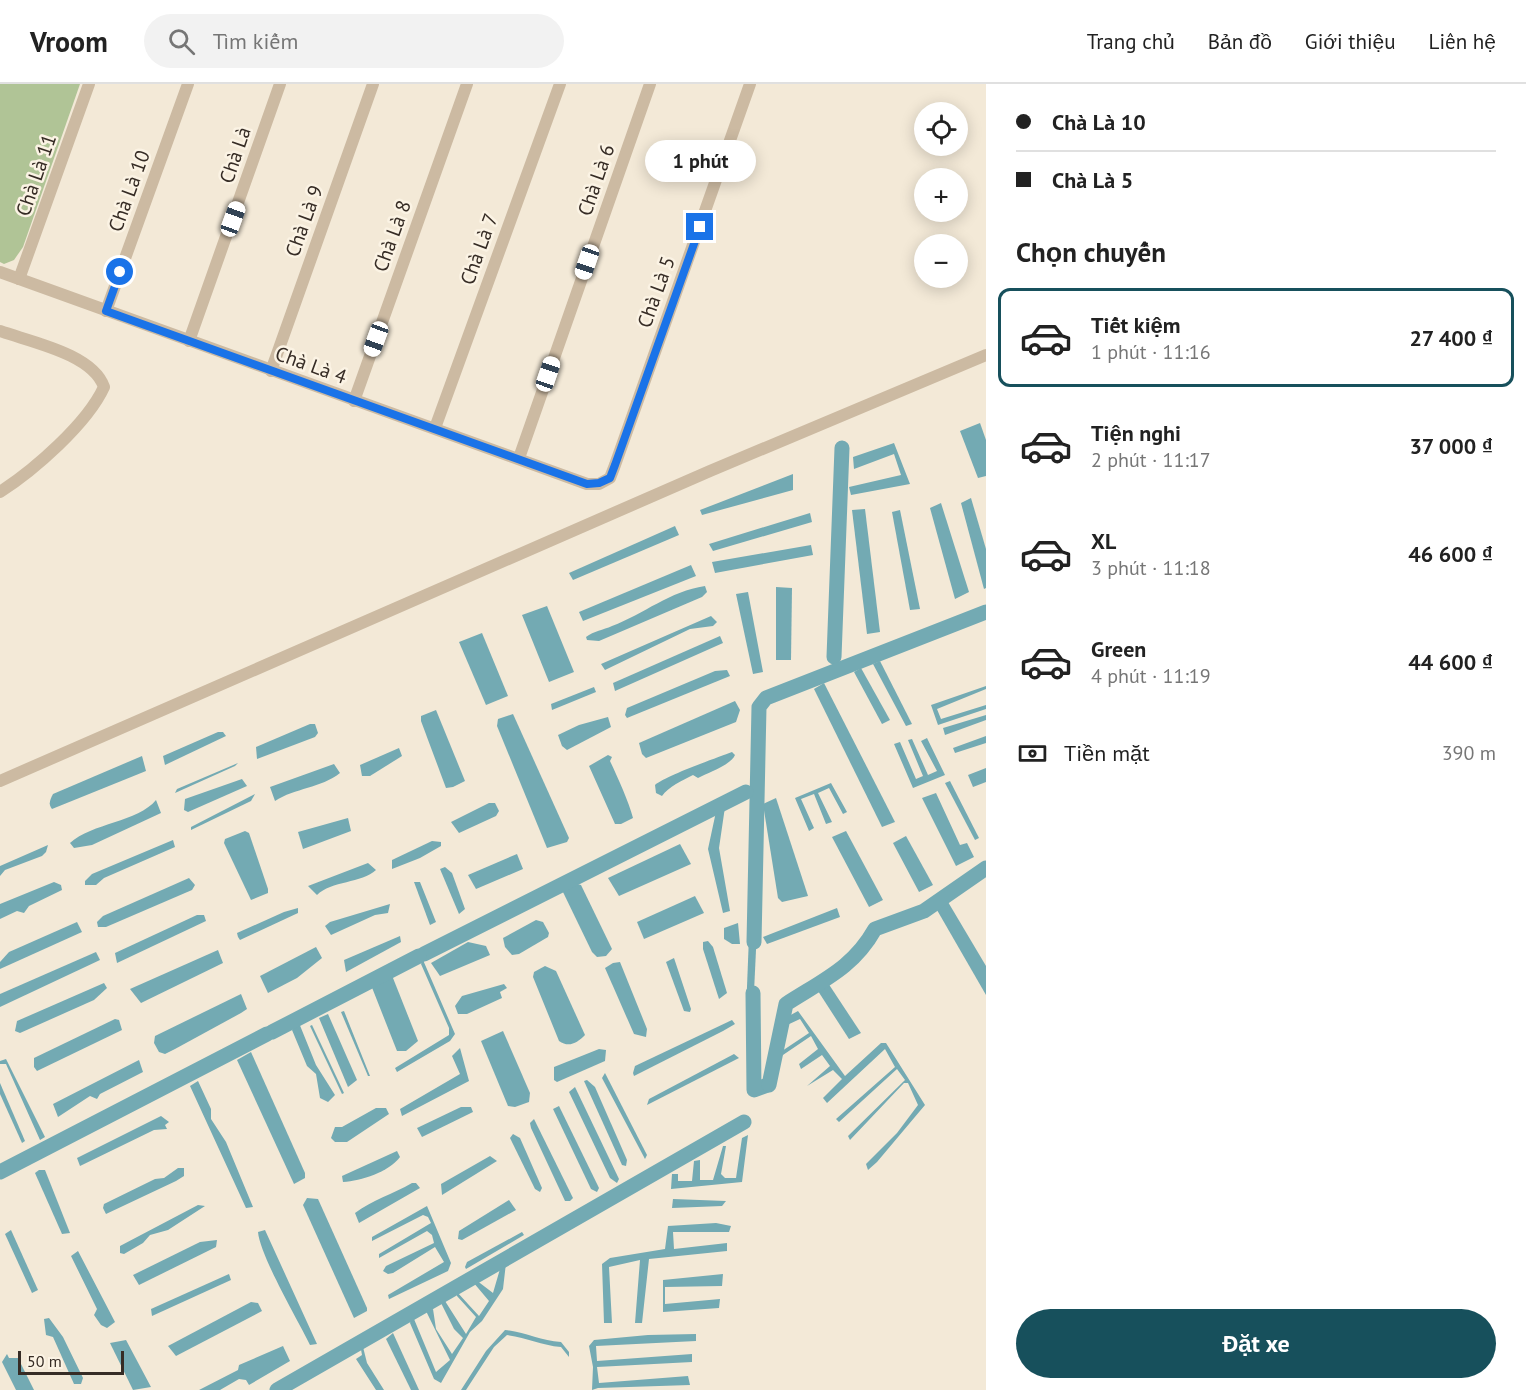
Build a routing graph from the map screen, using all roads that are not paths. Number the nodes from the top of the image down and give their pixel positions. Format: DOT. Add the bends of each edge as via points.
graph roads {
  1 [pos="88,84"];
  2 [pos="188,84"];
  3 [pos="280,84"];
  4 [pos="373,84"];
  5 [pos="467,84"];
  6 [pos="560,84"];
  7 [pos="650,84"];
  8 [pos="750,84"];
  9 [pos="0,272"];
  10 [pos="19,279"];
  11 [pos="106,311"];
  12 [pos="0,331"];
  13 [pos="189,341"];
  14 [pos="986,355"];
  15 [pos="271,371"];
  16 [pos="354,401"];
  17 [pos="435,428"];
  18 [pos="519,458"];
  19 [pos="610,478"];
  20 [pos="0,492"];
  21 [pos="0,781"];
  1 -- 10 [label="street, Chà Là 11"];
  2 -- 11 [label="street, Chà Là 10"];
  3 -- 13 [label="street, Chà Là"];
  4 -- 15 [label="street, Chà Là 9"];
  5 -- 16 [label="street, Chà Là 8"];
  6 -- 17 [label="street, Chà Là 7"];
  7 -- 18 [label="street, Chà Là 6"];
  8 -- 19 [label="street, Chà Là 5"];
  9 -- 10 [label="street, Chà Là 4"];
  10 -- 11 [label="street, Chà Là 4"];
  11 -- 13 [label="street, Chà Là 4"];
  12 -- 20 [label="street" via="82,360 100,375 104,387 95,405 33,469"];
  13 -- 15 [label="street, Chà Là 4"];
  14 -- 21 [label="street"];
  15 -- 16 [label="street, Chà Là 4"];
  16 -- 17 [label="street, Chà Là 4"];
  17 -- 18 [label="street, Chà Là 4"];
  18 -- 19 [label="street, Chà Là 4" via="587,484"];
}
